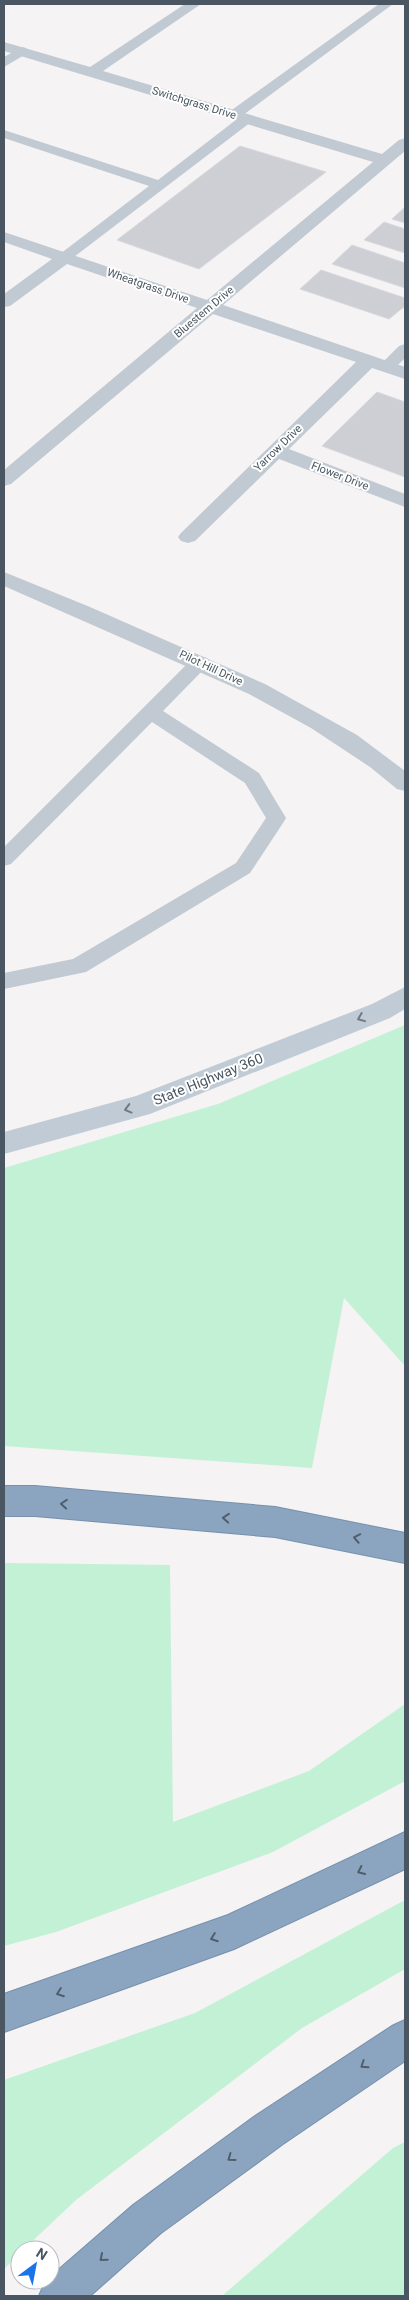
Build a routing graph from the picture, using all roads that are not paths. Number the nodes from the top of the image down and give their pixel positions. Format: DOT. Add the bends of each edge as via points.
graph roads {
  1 [pos="194,4"];
  2 [pos="387,4"];
  3 [pos="4,46"];
  4 [pos="22,52"];
  5 [pos="4,63"];
  6 [pos="92,72"];
  7 [pos="240,117"];
  8 [pos="4,134"];
  9 [pos="405,143"];
  10 [pos="385,160"];
  11 [pos="160,185"];
  12 [pos="4,237"];
  13 [pos="65,258"];
  14 [pos="4,302"];
  15 [pos="210,307"];
  16 [pos="405,348"];
  17 [pos="378,364"];
  18 [pos="405,373"];
  19 [pos="275,451"];
  20 [pos="4,480"];
  21 [pos="405,501"];
  22 [pos="188,537"];
  23 [pos="4,578"];
  24 [pos="200,662"];
  25 [pos="150,712"];
  26 [pos="405,752"];
  27 [pos="383,764"];
  28 [pos="405,783"];
  29 [pos="4,859"];
  30 [pos="4,982"];
  31 [pos="405,997"];
  32 [pos="4,1143"];
  33 [pos="4,1501"];
  34 [pos="405,1548"];
  35 [pos="405,1850"];
  36 [pos="4,2013"];
  37 [pos="405,2039"];
  38 [pos="58,2296"];
  1 -- 6 [label="street"];
  2 -- 7 [label="lane"];
  3 -- 4 [label="street, Switchgrass Drive"];
  4 -- 5 [label="lane"];
  4 -- 6 [label="street, Switchgrass Drive"];
  6 -- 7 [label="street, Switchgrass Drive"];
  7 -- 10 [label="street, Switchgrass Drive"];
  7 -- 11 [label="lane"];
  8 -- 11 [label="lane"];
  9 -- 10 [label="street, Bluestem Drive"];
  10 -- 15 [label="street, Bluestem Drive"];
  11 -- 13 [label="lane"];
  12 -- 13 [label="street, Wheatgrass Drive"];
  13 -- 14 [label="street"];
  13 -- 15 [label="street, Wheatgrass Drive"];
  15 -- 17 [label="street, Wheatgrass Drive"];
  15 -- 20 [label="street, Bluestem Drive"];
  16 -- 17 [label="lane"];
  17 -- 18 [label="street, Wheatgrass Drive"];
  17 -- 19 [label="street, Yarrow Drive"];
  19 -- 21 [label="street, Flower Drive"];
  19 -- 22 [label="street, Yarrow Drive"];
  23 -- 24 [label="street, Pilot Hill Drive"];
  24 -- 25 [label="lane"];
  24 -- 27 [label="street, Pilot Hill Drive" via="279,700 336,732"];
  25 -- 29 [label="lane"];
  25 -- 30 [label="lane" via="252,778 276,818 243,868 78,966"];
  26 -- 27 [label="street"];
  27 -- 28 [label="street, Pilot Hill Drive"];
  31 -- 32 [label="main road, State Highway 360, one-way" via="381,1011 140,1106"];
  34 -- 33 [label="highway, one-way" via="275,1522"];
  35 -- 36 [label="highway, one-way" via="234,1931"];
  37 -- 38 [label="highway, one-way" via="269,2130 147,2219"];
}
